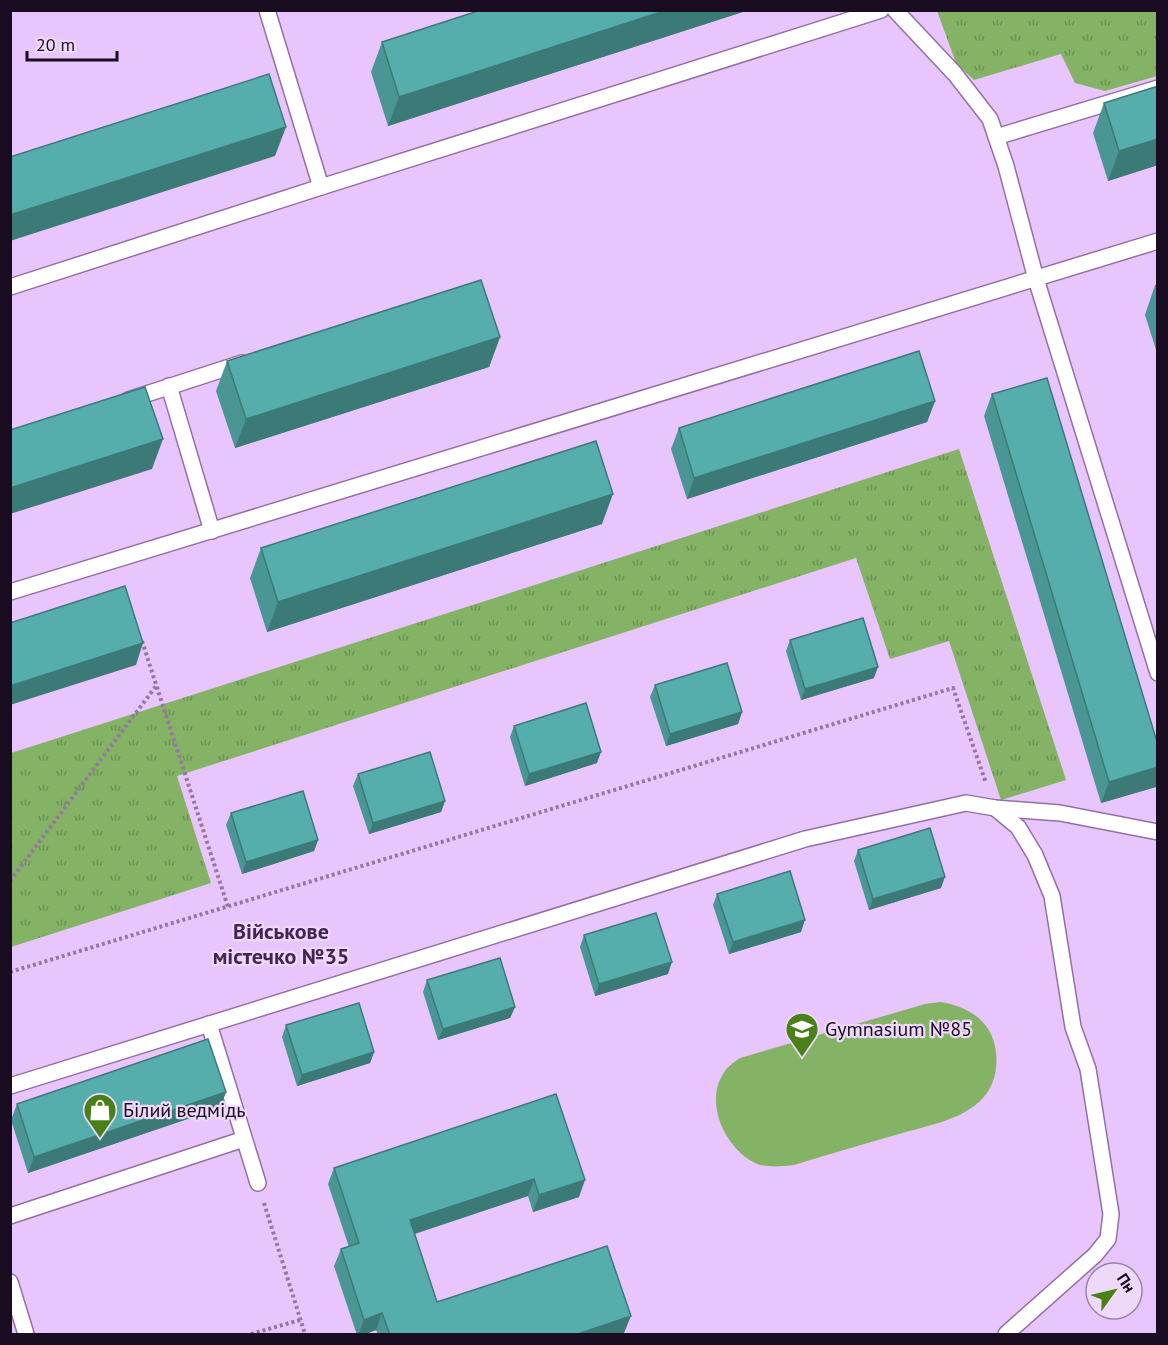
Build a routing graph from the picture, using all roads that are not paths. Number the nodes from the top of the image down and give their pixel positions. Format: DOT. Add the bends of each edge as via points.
graph roads {
  1 [pos="267,10"];
  2 [pos="881,10"];
  3 [pos="895,10"];
  4 [pos="1158,88"];
  5 [pos="996,137"];
  6 [pos="321,187"];
  7 [pos="1158,241"];
  8 [pos="1036,279"];
  9 [pos="10,287"];
  10 [pos="257,357"];
  11 [pos="169,386"];
  12 [pos="112,405"];
  13 [pos="212,531"];
  14 [pos="10,592"];
  15 [pos="1158,673"];
  16 [pos="995,808"];
  17 [pos="1158,832"];
  18 [pos="209,1024"];
  19 [pos="10,1086"];
  20 [pos="244,1139"];
  21 [pos="258,1183"];
  22 [pos="10,1216"];
  23 [pos="10,1282"];
  24 [pos="26,1335"];
  25 [pos="1006,1335"];
  1 -- 6 [label="lane"];
  2 -- 6 [label="lane"];
  3 -- 5 [label="lane" via="955,74 990,119"];
  4 -- 5 [label="lane"];
  5 -- 8 [label="lane"];
  6 -- 9 [label="lane"];
  7 -- 8 [label="lane"];
  8 -- 13 [label="lane"];
  8 -- 15 [label="lane"];
  10 -- 11 [label="lane"];
  11 -- 12 [label="lane"];
  11 -- 13 [label="lane"];
  13 -- 14 [label="lane"];
  16 -- 17 [label="lane" via="1060,813"];
  16 -- 18 [label="lane" via="966,803 805,839"];
  16 -- 25 [label="lane" via="1018,827 1052,896 1073,1027 1088,1069 1111,1214 1108,1239 1095,1255"];
  18 -- 19 [label="lane"];
  18 -- 20 [label="lane"];
  20 -- 21 [label="lane"];
  20 -- 22 [label="lane"];
  23 -- 24 [label="lane"];
}
